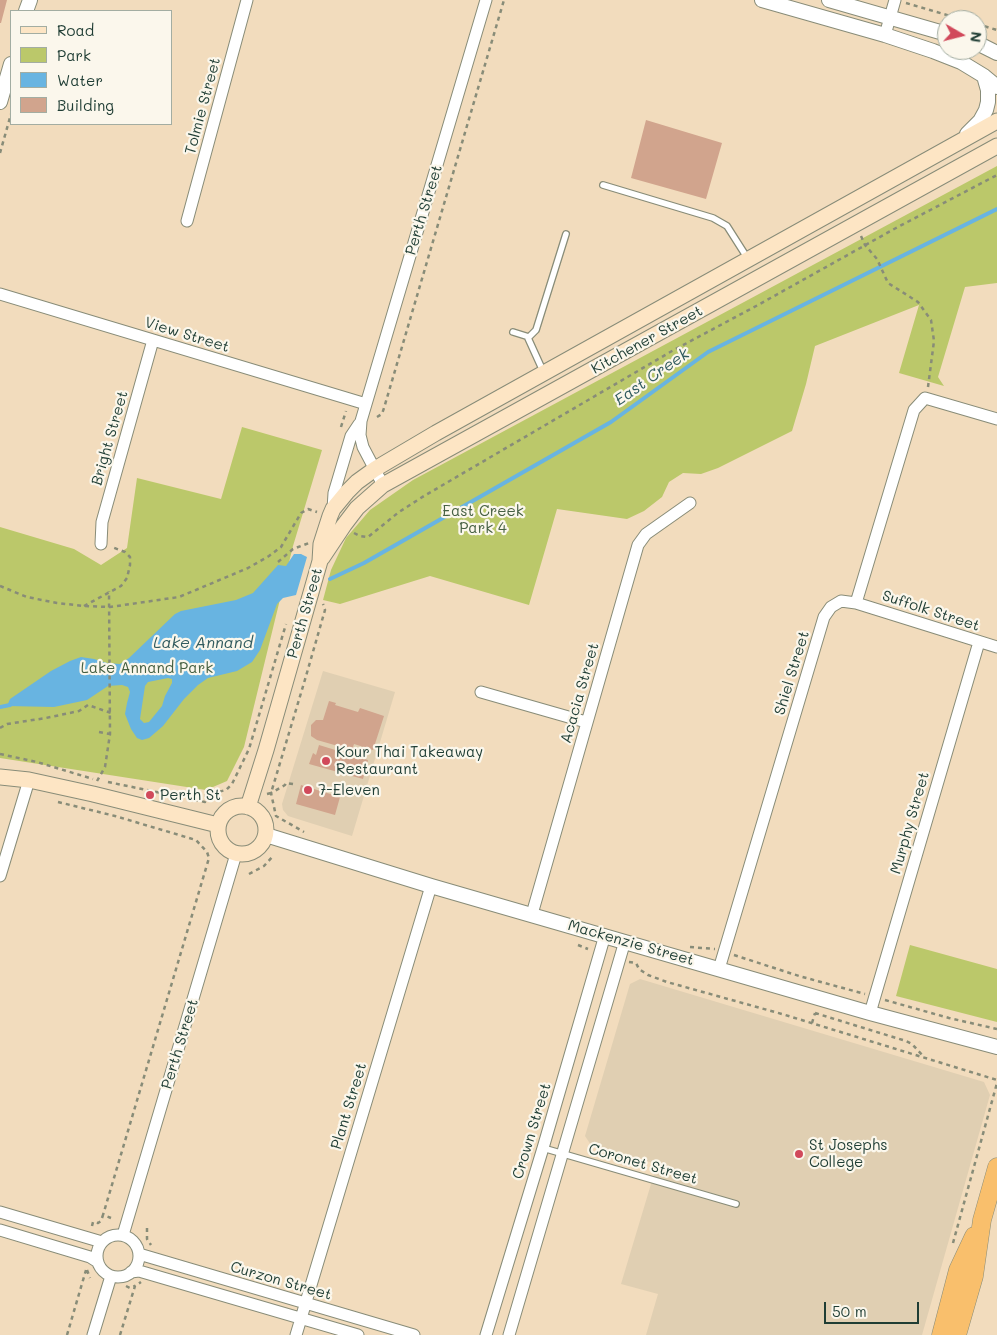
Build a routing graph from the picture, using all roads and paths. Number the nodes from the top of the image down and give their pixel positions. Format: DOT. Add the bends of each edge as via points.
graph roads {
  1 [pos="247,0"];
  2 [pos="486,0"];
  3 [pos="504,0"];
  4 [pos="762,0"];
  5 [pos="829,0"];
  6 [pos="896,0"];
  7 [pos="937,12"];
  8 [pos="889,18"];
  9 [pos="937,31"];
  10 [pos="885,35"];
  11 [pos="10,67"];
  12 [pos="984,76"];
  13 [pos="997,87"];
  14 [pos="0,102"];
  15 [pos="10,118"];
  16 [pos="997,121"];
  17 [pos="961,139"];
  18 [pos="997,146"];
  19 [pos="0,153"];
  20 [pos="603,185"];
  21 [pos="846,204"];
  22 [pos="187,221"];
  23 [pos="856,223"];
  24 [pos="566,234"];
  25 [pos="865,246"];
  26 [pos="748,260"];
  27 [pos="0,294"];
  28 [pos="513,332"];
  29 [pos="529,337"];
  30 [pos="153,340"];
  31 [pos="544,373"];
  32 [pos="925,398"];
  33 [pos="366,404"];
  34 [pos="377,417"];
  35 [pos="997,419"];
  36 [pos="361,421"];
  37 [pos="375,468"];
  38 [pos="383,485"];
  39 [pos="690,503"];
  40 [pos="333,509"];
  41 [pos="312,543"];
  42 [pos="101,544"];
  43 [pos="320,561"];
  44 [pos="278,562"];
  45 [pos="110,591"];
  46 [pos="316,597"];
  47 [pos="856,603"];
  48 [pos="84,606"];
  49 [pos="287,622"];
  50 [pos="979,642"];
  51 [pos="997,647"];
  52 [pos="481,692"];
  53 [pos="111,713"];
  54 [pos="586,722"];
  55 [pos="0,728"];
  56 [pos="99,732"];
  57 [pos="110,734"];
  58 [pos="0,754"];
  59 [pos="0,777"];
  60 [pos="29,780"];
  61 [pos="293,784"];
  62 [pos="95,787"];
  63 [pos="271,793"];
  64 [pos="267,794"];
  65 [pos="57,802"];
  66 [pos="248,807"];
  67 [pos="218,825"];
  68 [pos="266,835"];
  69 [pos="308,835"];
  70 [pos="236,854"];
  71 [pos="273,856"];
  72 [pos="249,874"];
  73 [pos="0,876"];
  74 [pos="432,886"];
  75 [pos="532,914"];
  76 [pos="605,935"];
  77 [pos="625,941"];
  78 [pos="578,945"];
  79 [pos="685,947"];
  80 [pos="600,952"];
  81 [pos="724,952"];
  82 [pos="620,958"];
  83 [pos="719,969"];
  84 [pos="874,997"];
  85 [pos="817,1007"];
  86 [pos="815,1013"];
  87 [pos="870,1013"];
  88 [pos="812,1023"];
  89 [pos="997,1029"];
  90 [pos="997,1047"];
  91 [pos="925,1058"];
  92 [pos="997,1082"];
  93 [pos="543,1148"];
  94 [pos="561,1153"];
  95 [pos="997,1167"];
  96 [pos="736,1204"];
  97 [pos="0,1212"];
  98 [pos="103,1215"];
  99 [pos="111,1218"];
  100 [pos="982,1220"];
  101 [pos="147,1228"];
  102 [pos="0,1230"];
  103 [pos="90,1230"];
  104 [pos="123,1235"];
  105 [pos="102,1242"];
  106 [pos="953,1245"];
  107 [pos="152,1247"];
  108 [pos="139,1254"];
  109 [pos="98,1262"];
  110 [pos="82,1265"];
  111 [pos="87,1270"];
  112 [pos="131,1272"];
  113 [pos="111,1276"];
  114 [pos="90,1278"];
  115 [pos="142,1280"];
  116 [pos="126,1286"];
  117 [pos="135,1286"];
  118 [pos="305,1304"];
  119 [pos="301,1318"];
  120 [pos="67,1335"];
  121 [pos="94,1335"];
  122 [pos="120,1335"];
  123 [pos="296,1335"];
  124 [pos="358,1335"];
  125 [pos="414,1335"];
  126 [pos="486,1335"];
  127 [pos="509,1335"];
  128 [pos="940,1335"];
  129 [pos="957,1335"];
  1 -- 22 [label="street, Tolmie Street"];
  2 -- 33 [label="street, Perth Street"];
  3 -- 34 [label="path" via="384,408"];
  4 -- 10 [label="street"];
  5 -- 8 [label="street"];
  6 -- 7 [label="path"];
  6 -- 8 [label="street"];
  8 -- 9 [label="street"];
  8 -- 10 [label="street"];
  10 -- 12 [label="street" via="961,62"];
  11 -- 14 [label="street"];
  12 -- 13 [label="street"];
  12 -- 17 [label="street" via="988,90 986,110 980,122"];
  15 -- 19 [label="path"];
  16 -- 17 [label="main road, Kitchener Street"];
  17 -- 21 [label="main road, Kitchener Street"];
  18 -- 23 [label="main road, Kitchener Street"];
  20 -- 26 [label="lane" via="713,218 727,226"];
  21 -- 23 [label="street"];
  21 -- 26 [label="main road, Kitchener Street"];
  23 -- 38 [label="main road, Kitchener Street"];
  24 -- 29 [label="lane" via="536,330"];
  25 -- 32 [label="path" via="877,259 888,283 918,302 931,320 934,341"];
  26 -- 31 [label="main road, Kitchener Street"];
  27 -- 30 [label="street, View Street"];
  28 -- 29 [label="lane"];
  29 -- 31 [label="lane"];
  30 -- 33 [label="street, View Street"];
  30 -- 42 [label="street, Bright Street" via="102,522"];
  31 -- 37 [label="main road, Kitchener Street"];
  32 -- 35 [label="street"];
  32 -- 47 [label="street" via="914,410"];
  33 -- 36 [label="street, Perth Street"];
  36 -- 37 [label="street, Perth Street" via="362,447"];
  36 -- 40 [label="street, Perth Street" via="351,436 334,492"];
  37 -- 38 [label="street, Perth Street"];
  37 -- 40 [label="main road, Kitchener Street"];
  38 -- 43 [label="main road, Kitchener Street" via="358,508"];
  39 -- 54 [label="street, Acacia Street" via="646,534 638,545"];
  40 -- 43 [label="main road, Perth Street" via="321,544"];
  41 -- 44 [label="path" via="293,550"];
  42 -- 45 [label="path" via="119,548 130,558 127,578 121,586"];
  43 -- 46 [label="main road, Perth Street"];
  45 -- 48 [label="path"];
  45 -- 53 [label="path"];
  46 -- 63 [label="path" via="325,610"];
  46 -- 66 [label="main road, Perth Street"];
  47 -- 50 [label="street, Suffolk Street"];
  47 -- 81 [label="street, Shiel Street" via="841,601 830,607 824,617"];
  49 -- 62 [label="path" via="249,748 226,790 206,795 205,802"];
  50 -- 51 [label="street, Suffolk Street"];
  50 -- 84 [label="street, Murphy Street"];
  52 -- 54 [label="street"];
  53 -- 55 [label="path" via="88,705 79,711"];
  53 -- 57 [label="path"];
  54 -- 75 [label="street, Acacia Street"];
  56 -- 57 [label="path"];
  57 -- 62 [label="path" via="105,767"];
  58 -- 62 [label="path" via="37,762"];
  59 -- 60 [label="main road"];
  60 -- 62 [label="main road"];
  60 -- 73 [label="street"];
  61 -- 63 [label="path" via="286,782"];
  62 -- 67 [label="main road"];
  63 -- 64 [label="path"];
  63 -- 69 [label="path" via="276,816"];
  65 -- 98 [label="path" via="196,840 209,858"];
  66 -- 67 [label="main road" via="232,808"];
  66 -- 68 [label="main road" via="260,814"];
  67 -- 70 [label="main road" via="220,841"];
  68 -- 70 [label="main road" via="255,850"];
  68 -- 74 [label="street, Mackenzie Street"];
  70 -- 104 [label="street, Perth Street"];
  71 -- 72 [label="path" via="264,866"];
  74 -- 75 [label="street, Mackenzie Street"];
  74 -- 118 [label="street, Plant Street"];
  75 -- 76 [label="street, Mackenzie Street"];
  76 -- 77 [label="street, Mackenzie Street"];
  76 -- 80 [label="street, Crown Street"];
  77 -- 82 [label="street"];
  77 -- 83 [label="street, Mackenzie Street"];
  78 -- 80 [label="path"];
  79 -- 81 [label="path" via="705,947"];
  80 -- 93 [label="street, Crown Street"];
  81 -- 83 [label="street, Shiel Street"];
  81 -- 84 [label="path"];
  82 -- 88 [label="path" via="636,963 648,976"];
  82 -- 94 [label="street"];
  83 -- 87 [label="street, Mackenzie Street"];
  84 -- 87 [label="street, Murphy Street"];
  84 -- 89 [label="path"];
  85 -- 86 [label="path"];
  86 -- 88 [label="path"];
  86 -- 91 [label="path" via="906,1041"];
  87 -- 90 [label="street, Mackenzie Street"];
  88 -- 91 [label="path"];
  91 -- 92 [label="path"];
  92 -- 106 [label="path"];
  93 -- 94 [label="lane, Coronet Street"];
  93 -- 126 [label="street, Crown Street"];
  94 -- 96 [label="lane, Coronet Street"];
  94 -- 127 [label="street"];
  95 -- 100 [label="highway"];
  97 -- 105 [label="street"];
  98 -- 99 [label="path"];
  98 -- 103 [label="path"];
  100 -- 128 [label="highway" via="958,1270"];
  100 -- 129 [label="highway" via="974,1276"];
  101 -- 107 [label="path" via="147,1239"];
  102 -- 109 [label="street"];
  104 -- 105 [label="street" via="110,1236"];
  104 -- 108 [label="street" via="135,1243"];
  105 -- 109 [label="street"];
  108 -- 112 [label="street"];
  108 -- 118 [label="street, Curzon Street"];
  109 -- 113 [label="street"];
  110 -- 111 [label="path"];
  111 -- 114 [label="path"];
  111 -- 120 [label="path"];
  112 -- 113 [label="street" via="125,1276"];
  112 -- 119 [label="street, Curzon Street" via="139,1271"];
  113 -- 121 [label="street"];
  115 -- 117 [label="path"];
  116 -- 117 [label="path"];
  117 -- 122 [label="path"];
  118 -- 119 [label="street, Plant Street"];
  118 -- 125 [label="street, Curzon Street"];
  119 -- 123 [label="street, Plant Street"];
  119 -- 124 [label="street, Curzon Street"];
}
